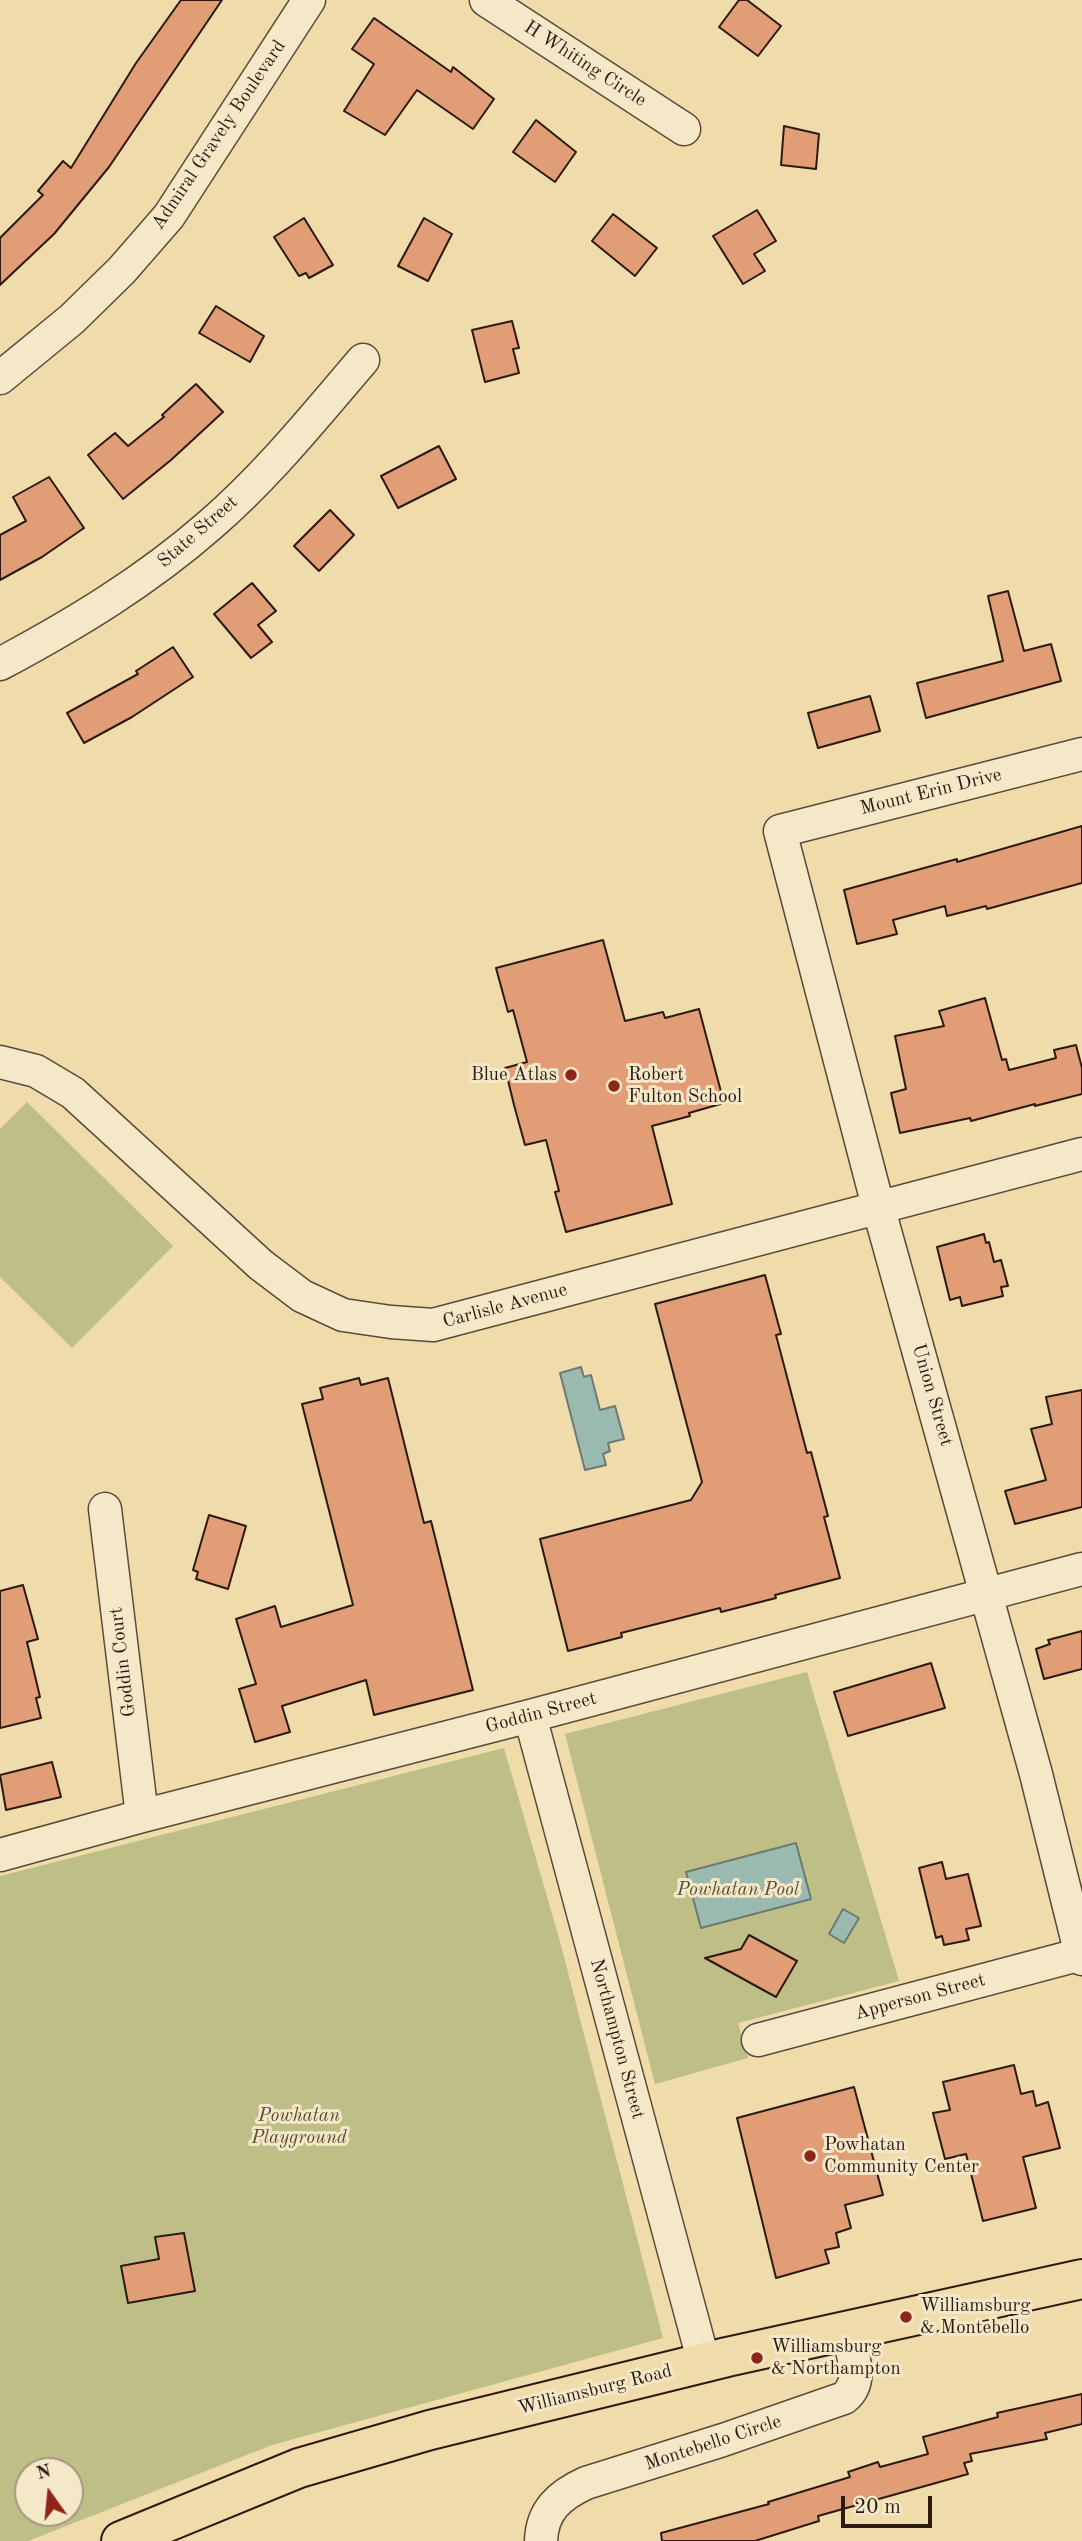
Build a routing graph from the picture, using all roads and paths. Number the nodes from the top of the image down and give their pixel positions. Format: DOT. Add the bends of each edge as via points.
graph roads {
  1 [pos="309,0"];
  2 [pos="486,0"];
  3 [pos="684,129"];
  4 [pos="363,360"];
  5 [pos="0,378"];
  6 [pos="0,664"];
  7 [pos="1082,754"];
  8 [pos="780,831"];
  9 [pos="0,1062"];
  10 [pos="1082,1154"];
  11 [pos="878,1206"];
  12 [pos="105,1509"];
  13 [pos="1082,1569"];
  14 [pos="988,1594"];
  15 [pos="530,1716"];
  16 [pos="142,1815"];
  17 [pos="0,1855"];
  18 [pos="1082,1956"];
  19 [pos="758,2040"];
  20 [pos="1082,2279"];
  21 [pos="847,2331"];
  22 [pos="704,2363"];
  23 [pos="121,2541"];
  24 [pos="541,2541"];
  1 -- 5 [label="street, Admiral Gravely Boulevard" via="169,216 72,319"];
  2 -- 3 [label="street, H Whiting Circle"];
  4 -- 6 [label="street, State Street" via="282,455 211,524 136,584"];
  7 -- 8 [label="street, Mount Erin Drive"];
  8 -- 11 [label="street, Union Street"];
  9 -- 11 [label="street, Carlisle Avenue" via="37,1071 73,1093 261,1265 302,1296 343,1315 433,1325"];
  10 -- 11 [label="street, Carlisle Avenue"];
  11 -- 14 [label="street, Union Street"];
  12 -- 16 [label="street, Goddin Court"];
  13 -- 14 [label="street, Goddin Street"];
  14 -- 15 [label="street, Goddin Street"];
  14 -- 18 [label="street, Union Street"];
  15 -- 16 [label="street, Goddin Street"];
  15 -- 22 [label="street, Northampton Street"];
  16 -- 17 [label="street, Goddin Street"];
  18 -- 19 [label="street, Apperson Street"];
  20 -- 21 [label="main road, Williamsburg Road"];
  21 -- 22 [label="main road, Williamsburg Road"];
  21 -- 24 [label="street, Montebello Circle" via="856,2382 844,2398 569,2491 547,2514"];
  22 -- 23 [label="main road, Williamsburg Road" via="430,2430 299,2468"];
}
